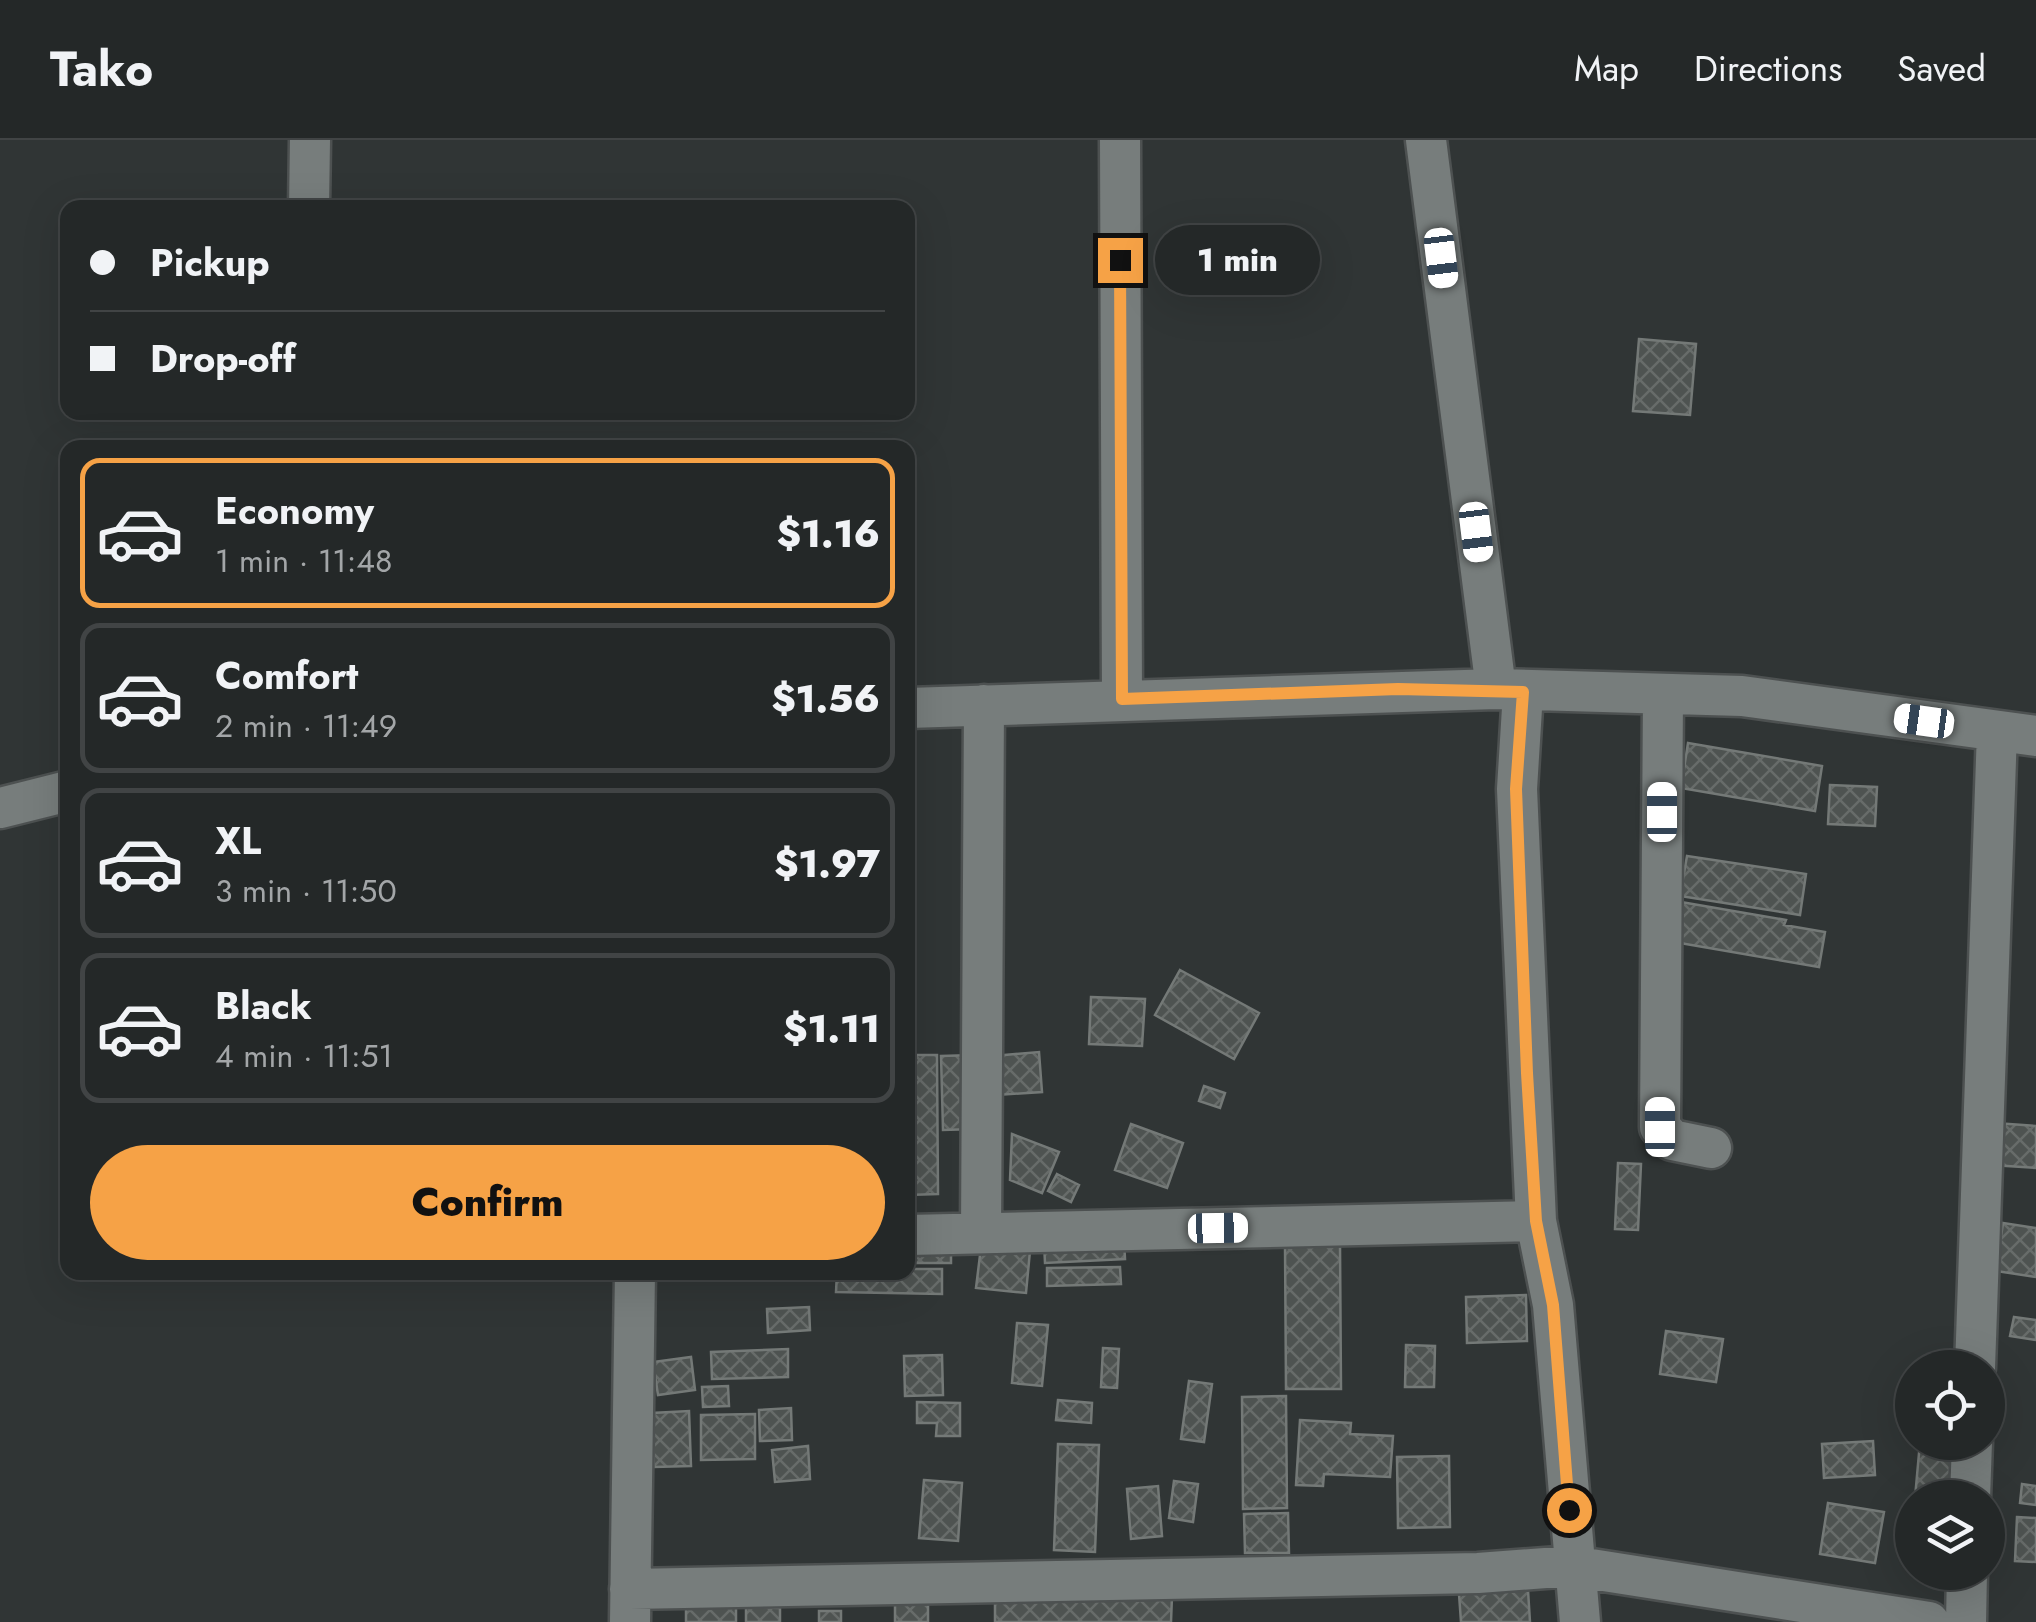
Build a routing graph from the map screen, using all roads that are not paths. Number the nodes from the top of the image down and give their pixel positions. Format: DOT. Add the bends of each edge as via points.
graph roads {
  1 [pos="310,140"];
  2 [pos="1120,140"];
  3 [pos="1426,140"];
  4 [pos="309,200"];
  5 [pos="1510,691"];
  6 [pos="1664,695"];
  7 [pos="1122,699"];
  8 [pos="984,705"];
  9 [pos="915,708"];
  10 [pos="2016,734"];
  11 [pos="60,793"];
  12 [pos="0,808"];
  13 [pos="1710,1148"];
  14 [pos="1536,1221"];
  15 [pos="980,1234"];
  16 [pos="915,1235"];
  17 [pos="635,1280"];
  18 [pos="1976,1350"];
  19 [pos="1572,1566"];
  20 [pos="1967,1590"];
  21 [pos="630,1605"];
  22 [pos="1810,1613"];
  23 [pos="1580,1622"];
  24 [pos="1930,1622"];
  25 [pos="1966,1622"];
  1 -- 4 [label="street"];
  2 -- 7 [label="street"];
  3 -- 5 [label="street"];
  5 -- 6 [label="street"];
  5 -- 7 [label="street"];
  5 -- 14 [label="street"];
  6 -- 10 [label="street" via="1742,696"];
  6 -- 13 [label="street" via="1660,1127 1672,1140"];
  7 -- 8 [label="street"];
  8 -- 9 [label="street"];
  8 -- 15 [label="street"];
  10 -- 18 [label="street"];
  11 -- 12 [label="street"];
  14 -- 15 [label="street"];
  14 -- 19 [label="street" via="1553,1305"];
  15 -- 16 [label="street"];
  17 -- 21 [label="street"];
  19 -- 21 [label="street"];
  19 -- 22 [label="street"];
  19 -- 23 [label="street"];
  20 -- 25 [label="street"];
  22 -- 24 [label="street"];
}
